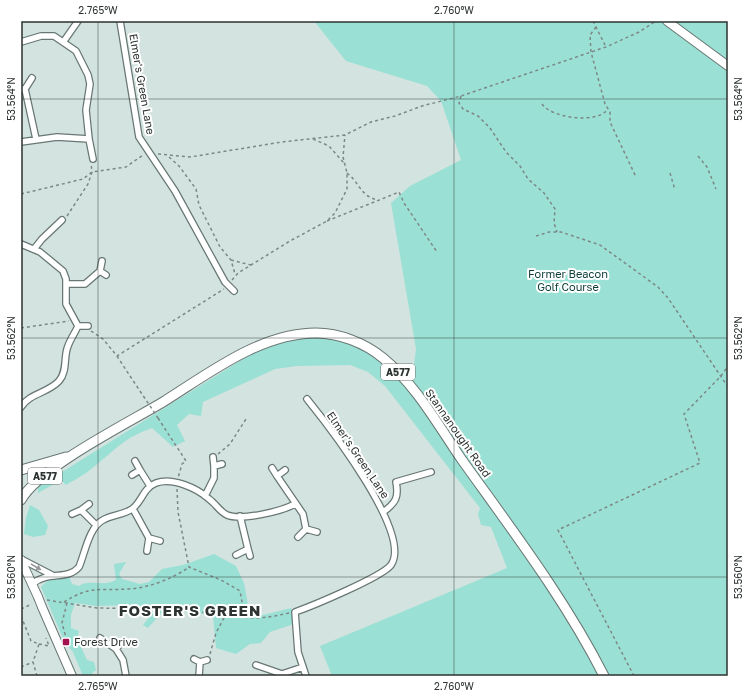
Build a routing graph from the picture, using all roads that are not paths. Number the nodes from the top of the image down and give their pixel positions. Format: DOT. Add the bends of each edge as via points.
graph roads {
  1 [pos="78,21"];
  2 [pos="120,21"];
  3 [pos="668,21"];
  4 [pos="64,41"];
  5 [pos="21,42"];
  6 [pos="728,66"];
  7 [pos="32,78"];
  8 [pos="23,89"];
  9 [pos="36,139"];
  10 [pos="89,139"];
  11 [pos="21,142"];
  12 [pos="93,159"];
  13 [pos="62,220"];
  14 [pos="21,244"];
  15 [pos="34,249"];
  16 [pos="102,261"];
  17 [pos="100,272"];
  18 [pos="106,275"];
  19 [pos="67,284"];
  20 [pos="234,292"];
  21 [pos="78,326"];
  22 [pos="88,326"];
  23 [pos="307,399"];
  24 [pos="21,407"];
  25 [pos="27,412"];
  26 [pos="74,455"];
  27 [pos="213,457"];
  28 [pos="135,461"];
  29 [pos="222,464"];
  30 [pos="214,466"];
  31 [pos="272,468"];
  32 [pos="21,470"];
  33 [pos="140,470"];
  34 [pos="285,470"];
  35 [pos="431,472"];
  36 [pos="132,475"];
  37 [pos="277,476"];
  38 [pos="150,486"];
  39 [pos="205,496"];
  40 [pos="21,500"];
  41 [pos="89,504"];
  42 [pos="295,504"];
  43 [pos="133,509"];
  44 [pos="81,510"];
  45 [pos="383,512"];
  46 [pos="72,514"];
  47 [pos="240,516"];
  48 [pos="96,525"];
  49 [pos="306,530"];
  50 [pos="317,532"];
  51 [pos="298,536"];
  52 [pos="149,538"];
  53 [pos="160,541"];
  54 [pos="248,549"];
  55 [pos="147,551"];
  56 [pos="236,555"];
  57 [pos="250,556"];
  58 [pos="21,559"];
  59 [pos="52,575"];
  60 [pos="32,584"];
  61 [pos="100,638"];
  62 [pos="122,643"];
  63 [pos="116,649"];
  64 [pos="194,659"];
  65 [pos="207,660"];
  66 [pos="200,662"];
  67 [pos="256,665"];
  68 [pos="303,667"];
  69 [pos="72,676"];
  70 [pos="126,676"];
  71 [pos="199,676"];
  72 [pos="306,676"];
  73 [pos="604,676"];
  1 -- 4 [label="street"];
  2 -- 20 [label="street, Elmer's Green Lane" via="139,137 175,191"];
  3 -- 6 [label="street"];
  4 -- 5 [label="street" via="54,36 41,36"];
  4 -- 10 [label="street" via="76,51 88,75 90,84 86,110"];
  7 -- 8 [label="street"];
  8 -- 9 [label="street"];
  9 -- 10 [label="street"];
  9 -- 11 [label="street"];
  10 -- 12 [label="street"];
  13 -- 15 [label="street"];
  14 -- 15 [label="street"];
  15 -- 19 [label="street" via="59,267 65,275"];
  16 -- 17 [label="street"];
  17 -- 18 [label="street"];
  17 -- 19 [label="street" via="85,284"];
  19 -- 21 [label="street" via="66,304"];
  21 -- 22 [label="street"];
  21 -- 24 [label="street" via="68,346 65,369 60,380 50,389 31,397"];
  23 -- 45 [label="street, Elmer's Green Lane" via="374,493"];
  24 -- 25 [label="street"];
  26 -- 32 [label="main road, Stannanought Road / A577"];
  26 -- 40 [label="main road, Stannanought Road / A577" via="30,487"];
  26 -- 73 [label="main road, Stannanought Road / A577" via="211,372 264,344 282,338 316,333 349,339 381,356 408,383 579,629"];
  27 -- 30 [label="street"];
  28 -- 33 [label="street"];
  29 -- 30 [label="street"];
  30 -- 39 [label="street" via="214,478"];
  31 -- 37 [label="street"];
  33 -- 36 [label="street"];
  33 -- 38 [label="street"];
  34 -- 37 [label="street"];
  35 -- 45 [label="street" via="396,482 396,501"];
  37 -- 42 [label="street"];
  38 -- 39 [label="street" via="165,482 177,484"];
  38 -- 43 [label="street"];
  39 -- 47 [label="street" via="223,512"];
  41 -- 44 [label="street"];
  42 -- 47 [label="street" via="278,511"];
  42 -- 49 [label="street" via="303,514"];
  43 -- 48 [label="street" via="102,520"];
  43 -- 52 [label="street"];
  44 -- 46 [label="street"];
  44 -- 48 [label="street"];
  45 -- 68 [label="street, Elmer's Green Lane" via="393,540 394,556 390,566 384,572 296,611 298,652"];
  47 -- 54 [label="street"];
  48 -- 59 [label="street" via="80,567 69,574"];
  49 -- 50 [label="street"];
  49 -- 51 [label="street"];
  52 -- 53 [label="street"];
  52 -- 55 [label="street"];
  54 -- 56 [label="street"];
  54 -- 57 [label="street"];
  58 -- 59 [label="street, one-way"];
  58 -- 60 [label="street"];
  59 -- 60 [label="street"];
  60 -- 69 [label="street, bridge" via="36,600 45,604"];
  61 -- 63 [label="street"];
  62 -- 63 [label="street"];
  63 -- 70 [label="street" via="123,660"];
  64 -- 66 [label="street"];
  65 -- 66 [label="street"];
  66 -- 71 [label="street"];
  67 -- 68 [label="street" via="282,674"];
  68 -- 72 [label="street"];
}
